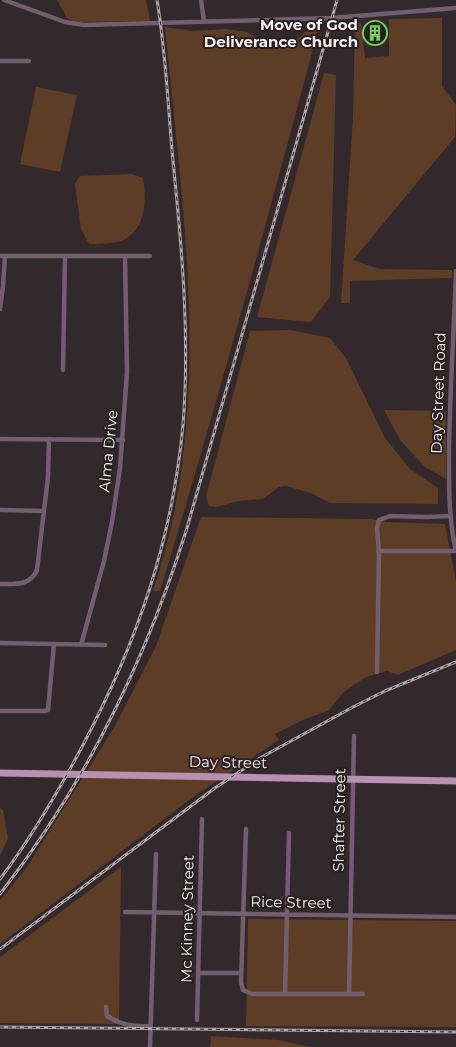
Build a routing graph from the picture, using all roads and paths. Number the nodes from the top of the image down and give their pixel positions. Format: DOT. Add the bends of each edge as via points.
graph roads {
  1 [pos="4,0"];
  2 [pos="201,0"];
  3 [pos="456,8"];
  4 [pos="204,21"];
  5 [pos="0,61"];
  6 [pos="29,61"];
  7 [pos="2,256"];
  8 [pos="65,256"];
  9 [pos="126,256"];
  10 [pos="150,256"];
  11 [pos="456,271"];
  12 [pos="455,299"];
  13 [pos="0,309"];
  14 [pos="63,370"];
  15 [pos="0,439"];
  16 [pos="49,439"];
  17 [pos="123,440"];
  18 [pos="0,510"];
  19 [pos="44,512"];
  20 [pos="451,516"];
  21 [pos="378,551"];
  22 [pos="456,551"];
  23 [pos="0,584"];
  24 [pos="0,643"];
  25 [pos="54,644"];
  26 [pos="81,645"];
  27 [pos="104,645"];
  28 [pos="377,672"];
  29 [pos="0,711"];
  30 [pos="354,736"];
  31 [pos="0,773"];
  32 [pos="353,780"];
  33 [pos="456,781"];
  34 [pos="202,818"];
  35 [pos="246,829"];
  36 [pos="289,833"];
  37 [pos="156,854"];
  38 [pos="125,912"];
  39 [pos="154,913"];
  40 [pos="199,913"];
  41 [pos="243,914"];
  42 [pos="286,914"];
  43 [pos="350,916"];
  44 [pos="456,917"];
  45 [pos="198,973"];
  46 [pos="241,973"];
  47 [pos="285,994"];
  48 [pos="349,994"];
  49 [pos="363,994"];
  50 [pos="106,1007"];
  51 [pos="197,1020"];
  52 [pos="150,1026"];
  53 [pos="150,1047"];
  1 -- 4 [label="street" via="78,25"];
  2 -- 4 [label="street"];
  3 -- 4 [label="street" via="332,18"];
  5 -- 6 [label="street"];
  7 -- 8 [label="street"];
  7 -- 13 [label="street"];
  8 -- 9 [label="street"];
  8 -- 14 [label="street"];
  9 -- 10 [label="street"];
  9 -- 17 [label="street, Alma Drive" via="128,344"];
  11 -- 12 [label="street, Day Street Road"];
  12 -- 20 [label="street, Day Street Road" via="449,423"];
  15 -- 16 [label="street"];
  16 -- 17 [label="street"];
  16 -- 19 [label="street"];
  17 -- 26 [label="street, Alma Drive" via="109,538"];
  18 -- 19 [label="street"];
  19 -- 23 [label="street" via="35,574 24,583"];
  20 -- 21 [label="street" via="382,518 377,528"];
  20 -- 22 [label="street, Day Street Road"];
  21 -- 22 [label="street"];
  21 -- 28 [label="street"];
  24 -- 25 [label="street"];
  25 -- 26 [label="street"];
  25 -- 29 [label="street" via="48,710"];
  26 -- 27 [label="street"];
  30 -- 32 [label="street, Shafter Street"];
  31 -- 32 [label="main road, Day Street"];
  32 -- 33 [label="main road, Day Street"];
  32 -- 43 [label="street, Shafter Street"];
  34 -- 40 [label="street, Mc Kinney Street"];
  35 -- 41 [label="street"];
  36 -- 42 [label="street"];
  37 -- 39 [label="street"];
  38 -- 39 [label="street, Rice Street"];
  39 -- 40 [label="street, Rice Street"];
  39 -- 52 [label="street"];
  40 -- 41 [label="street, Rice Street"];
  40 -- 45 [label="street, Mc Kinney Street"];
  41 -- 42 [label="street, Rice Street"];
  41 -- 46 [label="street"];
  42 -- 43 [label="street, Rice Street"];
  42 -- 47 [label="street"];
  43 -- 44 [label="street, Rice Street"];
  43 -- 48 [label="street, Shafter Street"];
  45 -- 46 [label="street"];
  45 -- 51 [label="street, Mc Kinney Street"];
  46 -- 47 [label="street" via="241,985 245,991"];
  47 -- 48 [label="street"];
  48 -- 49 [label="street"];
  50 -- 52 [label="street" via="107,1016 114,1020 134,1027"];
  52 -- 53 [label="street"];
}
